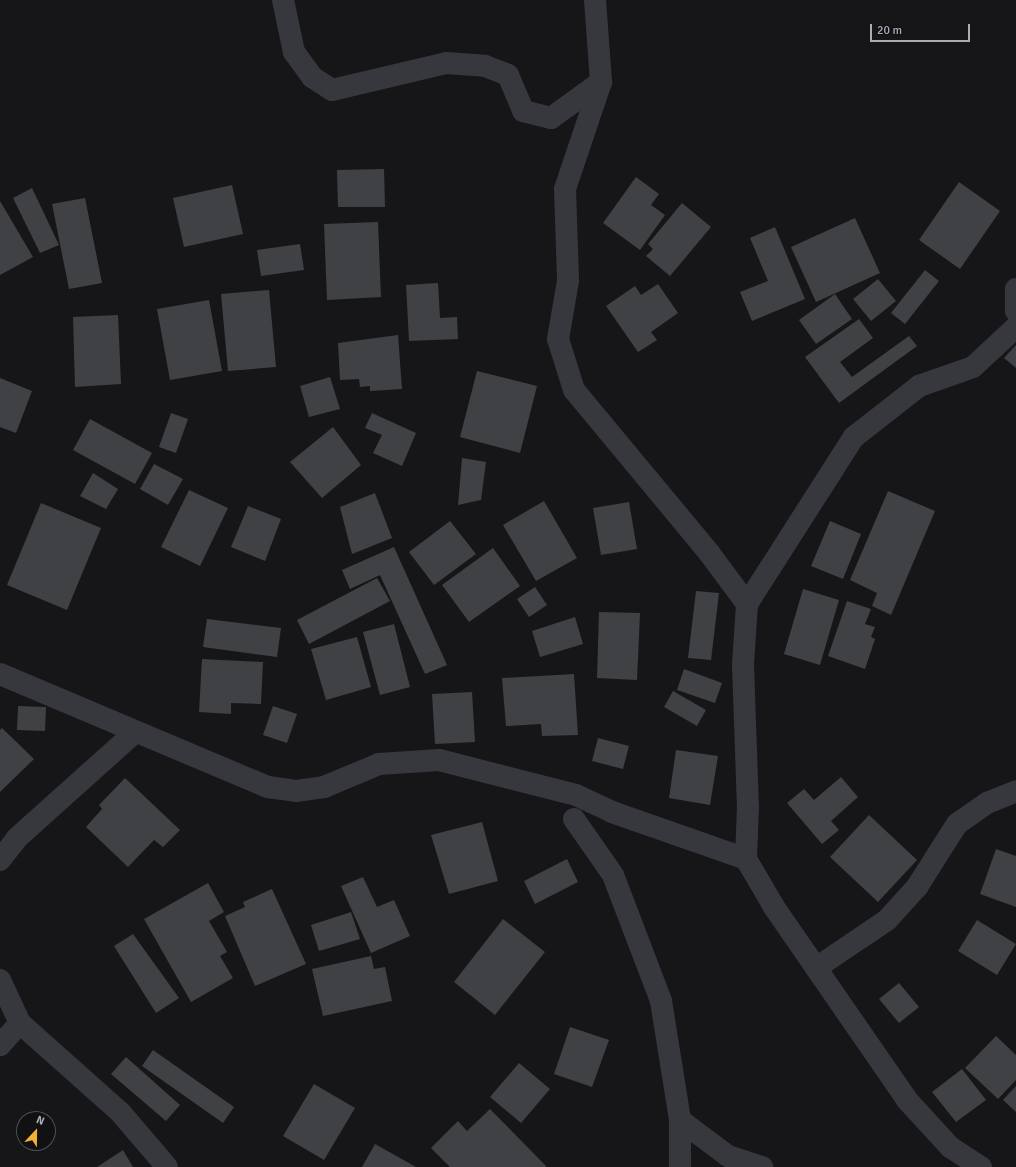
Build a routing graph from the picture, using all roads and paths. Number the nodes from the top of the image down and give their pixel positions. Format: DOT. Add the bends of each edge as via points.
graph roads {
  1 [pos="284,0"];
  2 [pos="595,0"];
  3 [pos="601,82"];
  4 [pos="1016,289"];
  5 [pos="1016,311"];
  6 [pos="1016,327"];
  7 [pos="747,604"];
  8 [pos="0,674"];
  9 [pos="135,732"];
  10 [pos="1016,791"];
  11 [pos="574,819"];
  12 [pos="746,859"];
  13 [pos="0,860"];
  14 [pos="816,968"];
  15 [pos="0,980"];
  16 [pos="20,1023"];
  17 [pos="0,1045"];
  18 [pos="680,1120"];
  19 [pos="167,1167"];
  20 [pos="680,1167"];
  21 [pos="762,1167"];
  22 [pos="981,1167"];
  1 -- 3 [label="street" via="294,52 312,77 332,90 446,63 485,66 508,75 523,111 551,118"];
  2 -- 3 [label="street"];
  3 -- 7 [label="street" via="565,189 568,280 558,339 563,361 574,390 596,420 710,554"];
  4 -- 5 [label="street"];
  6 -- 7 [label="street" via="973,367 919,386 854,437"];
  7 -- 12 [label="street" via="743,665 748,806"];
  8 -- 9 [label="street"];
  9 -- 12 [label="street" via="268,787 296,791 324,787 379,764 439,760 576,795 612,812"];
  9 -- 13 [label="street" via="36,820"];
  10 -- 14 [label="street" via="987,803 957,824 917,887 887,920"];
  11 -- 18 [label="street" via="613,875 658,994"];
  12 -- 14 [label="street"];
  14 -- 22 [label="street" via="907,1100 950,1147"];
  15 -- 16 [label="street"];
  16 -- 17 [label="street"];
  16 -- 19 [label="street" via="120,1112"];
  18 -- 20 [label="street"];
  18 -- 21 [label="street" via="728,1156"];
}
